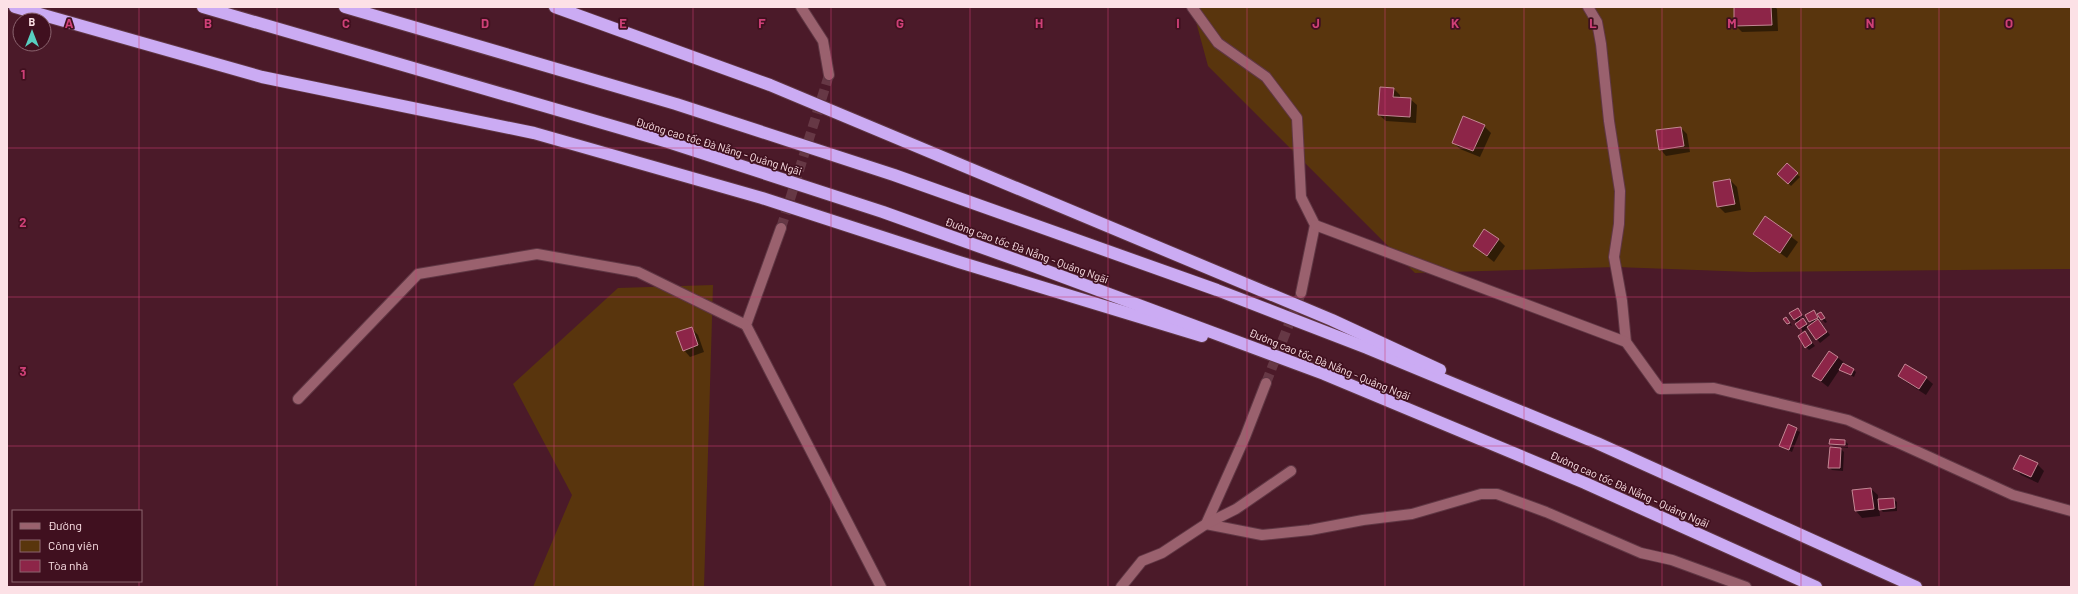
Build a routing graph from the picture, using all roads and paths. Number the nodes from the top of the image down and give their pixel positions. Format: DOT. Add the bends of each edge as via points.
graph roads {
  1 [pos="15,7"];
  2 [pos="203,7"];
  3 [pos="345,7"];
  4 [pos="555,7"];
  5 [pos="800,7"];
  6 [pos="1192,7"];
  7 [pos="1588,7"];
  8 [pos="829,75"];
  9 [pos="1315,225"];
  10 [pos="781,228"];
  11 [pos="1301,293"];
  12 [pos="746,325"];
  13 [pos="1626,342"];
  14 [pos="1324,374"];
  15 [pos="1266,383"];
  16 [pos="298,399"];
  17 [pos="1597,443"];
  18 [pos="1291,471"];
  19 [pos="2071,511"];
  20 [pos="1206,524"];
  21 [pos="881,587"];
  22 [pos="1121,587"];
  23 [pos="1746,587"];
  24 [pos="1816,587"];
  25 [pos="1916,587"];
  1 -- 14 [label="highway" via="262,77 534,133 762,198"];
  2 -- 14 [label="highway, Đường cao tốc Đà Nẵng - Quảng Ngãi" via="668,142 883,212"];
  3 -- 17 [label="highway" via="676,104 1030,222 1367,348"];
  4 -- 17 [label="highway" via="770,85 1022,189 1332,320"];
  5 -- 8 [label="street" via="823,41"];
  6 -- 9 [label="street" via="1218,43 1266,76 1297,118 1301,197"];
  7 -- 13 [label="street" via="1597,22 1601,44 1620,191 1614,257"];
  9 -- 11 [label="street"];
  9 -- 13 [label="street"];
  10 -- 12 [label="street"];
  12 -- 16 [label="street" via="638,272 537,254 418,274"];
  12 -- 21 [label="street"];
  13 -- 19 [label="street" via="1660,389 1714,388 1848,420 2013,495"];
  14 -- 24 [label="highway, Đường cao tốc Đà Nẵng - Quảng Ngãi" via="1585,483"];
  15 -- 20 [label="street" via="1245,438"];
  17 -- 25 [label="highway"];
  18 -- 20 [label="street" via="1236,509"];
  20 -- 22 [label="street" via="1162,553 1142,562"];
  20 -- 23 [label="street" via="1262,535 1412,514 1481,494 1497,494 1641,553 1672,560"];
}
